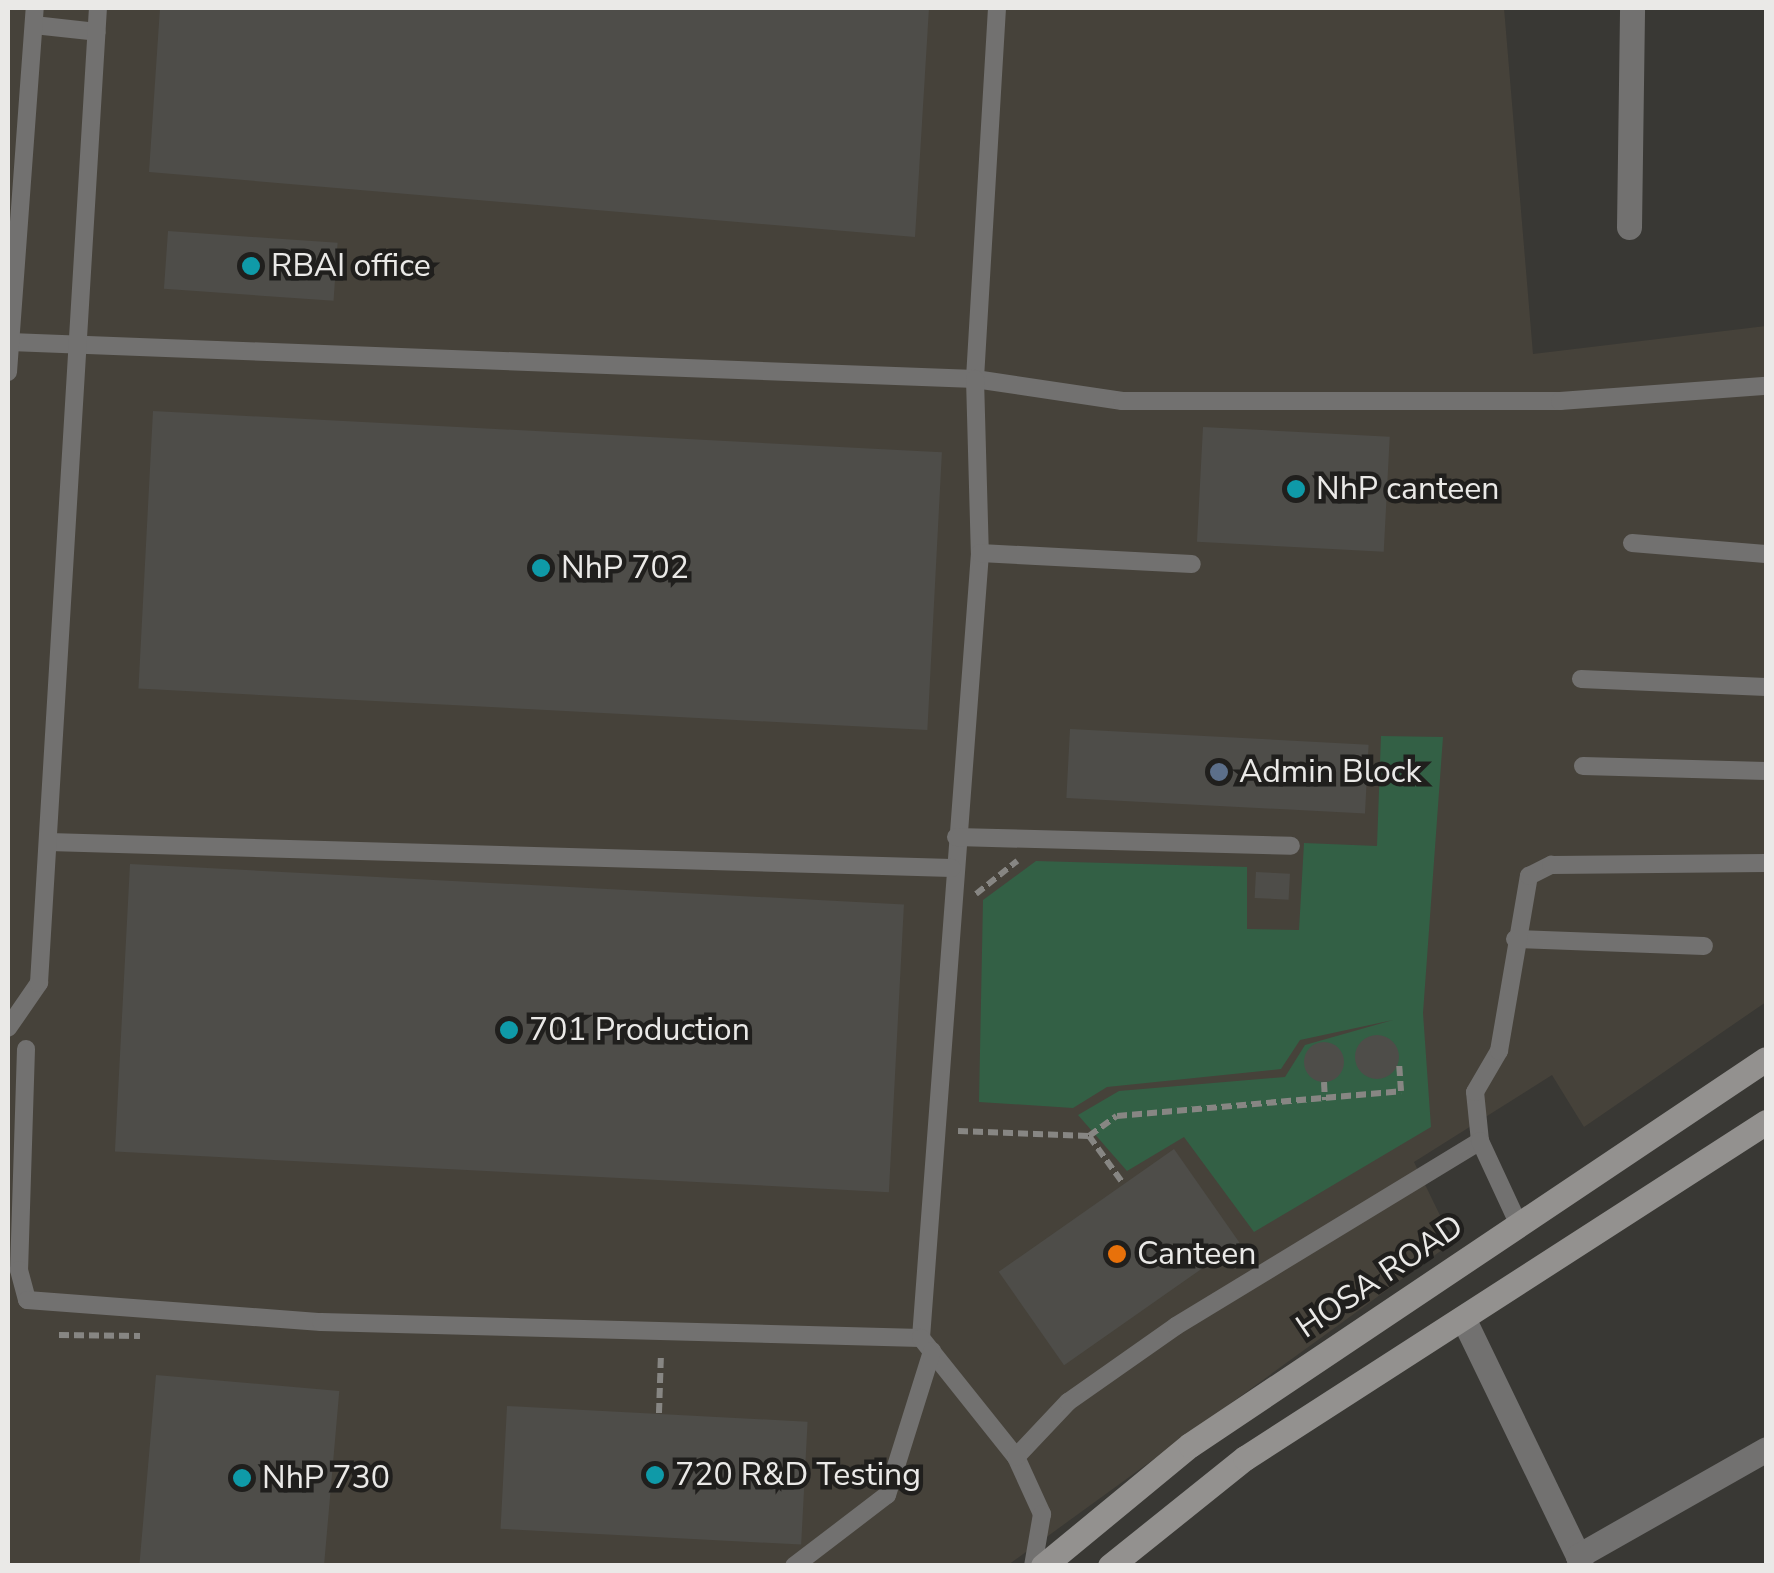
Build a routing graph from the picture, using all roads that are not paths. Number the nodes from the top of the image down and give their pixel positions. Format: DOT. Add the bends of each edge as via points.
graph roads {
  1 [pos="98,8"];
  2 [pos="997,8"];
  3 [pos="1632,8"];
  4 [pos="34,16"];
  5 [pos="97,32"];
  6 [pos="1630,227"];
  7 [pos="10,342"];
  8 [pos="81,346"];
  9 [pos="8,372"];
  10 [pos="975,379"];
  11 [pos="1766,386"];
  12 [pos="1632,543"];
  13 [pos="980,553"];
  14 [pos="1766,554"];
  15 [pos="1192,564"];
  16 [pos="1581,679"];
  17 [pos="1766,687"];
  18 [pos="1584,766"];
  19 [pos="1766,771"];
  20 [pos="956,837"];
  21 [pos="49,842"];
  22 [pos="1291,846"];
  23 [pos="1766,863"];
  24 [pos="952,868"];
  25 [pos="1515,938"];
  26 [pos="1704,946"];
  27 [pos="11,1022"];
  28 [pos="26,1049"];
  29 [pos="1766,1059"];
  30 [pos="1766,1122"];
  31 [pos="1480,1141"];
  32 [pos="1518,1223"];
  33 [pos="1463,1318"];
  34 [pos="926,1345"];
  35 [pos="1766,1449"];
  36 [pos="1016,1457"];
  37 [pos="1580,1561"];
  38 [pos="794,1566"];
  39 [pos="1033,1566"];
  40 [pos="1043,1566"];
  41 [pos="1110,1566"];
  1 -- 5 [label="lane"];
  2 -- 10 [label="lane"];
  3 -- 6 [label="street"];
  4 -- 5 [label="lane"];
  4 -- 7 [label="lane"];
  5 -- 8 [label="lane"];
  7 -- 8 [label="lane"];
  7 -- 9 [label="lane"];
  8 -- 10 [label="lane"];
  8 -- 21 [label="lane"];
  10 -- 11 [label="lane" via="1122,402 1521,402"];
  10 -- 13 [label="lane"];
  12 -- 14 [label="lane"];
  13 -- 15 [label="lane"];
  13 -- 20 [label="lane"];
  16 -- 17 [label="lane"];
  18 -- 19 [label="lane"];
  20 -- 22 [label="lane"];
  20 -- 24 [label="lane"];
  21 -- 24 [label="lane"];
  21 -- 27 [label="lane" via="39,983"];
  23 -- 25 [label="lane" via="1539,868 1525,883"];
  24 -- 34 [label="lane"];
  25 -- 26 [label="lane"];
  25 -- 31 [label="lane" via="1500,1051 1476,1092"];
  28 -- 34 [label="lane" via="19,1270 27,1300 43,1307"];
  29 -- 32 [label="main road, HOSA ROAD"];
  30 -- 33 [label="main road"];
  31 -- 32 [label="lane"];
  31 -- 36 [label="lane" via="1176,1326 1068,1402"];
  32 -- 40 [label="main road, HOSA ROAD" via="1190,1446"];
  33 -- 37 [label="street"];
  33 -- 41 [label="main road" via="1245,1458"];
  34 -- 36 [label="lane"];
  34 -- 38 [label="lane" via="887,1495"];
  35 -- 37 [label="street"];
  36 -- 39 [label="lane" via="1042,1514"];
}
